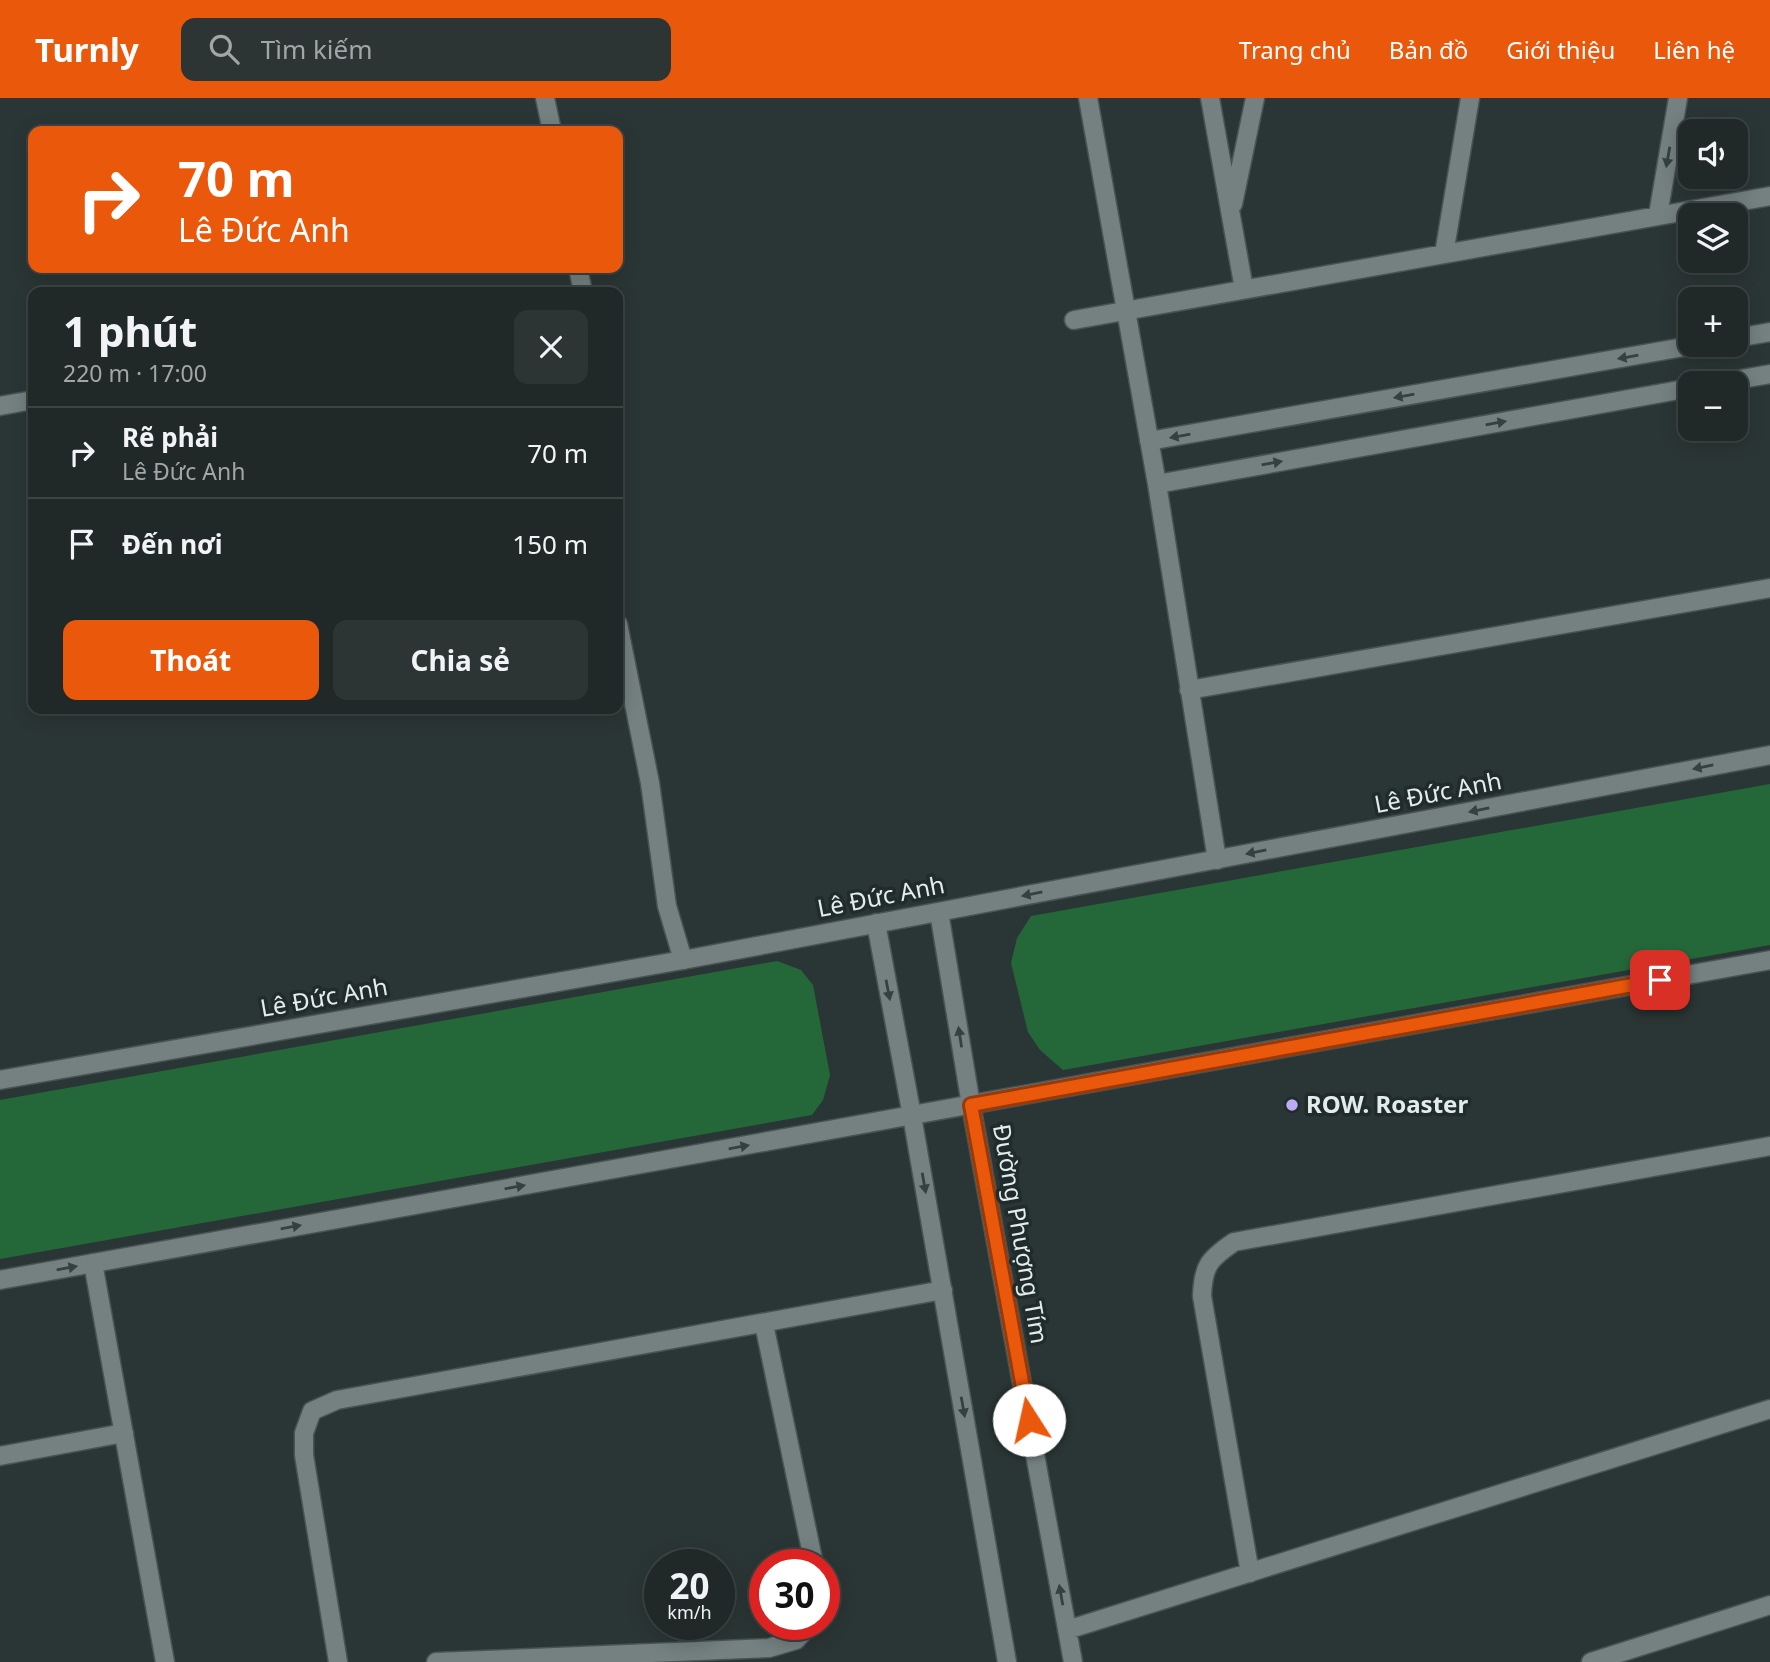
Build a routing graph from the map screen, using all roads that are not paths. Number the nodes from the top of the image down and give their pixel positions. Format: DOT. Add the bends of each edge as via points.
graph roads {
  1 [pos="545,98"];
  2 [pos="1088,98"];
  3 [pos="1210,98"];
  4 [pos="1255,98"];
  5 [pos="1470,98"];
  6 [pos="1678,98"];
  7 [pos="551,126"];
  8 [pos="1770,196"];
  9 [pos="1231,215"];
  10 [pos="1658,215"];
  11 [pos="1444,254"];
  12 [pos="1244,289"];
  13 [pos="1126,311"];
  14 [pos="1074,320"];
  15 [pos="1770,332"];
  16 [pos="1748,336"];
  17 [pos="1678,348"];
  18 [pos="1770,374"];
  19 [pos="1748,378"];
  20 [pos="1678,390"];
  21 [pos="28,401"];
  22 [pos="0,406"];
  23 [pos="1149,441"];
  24 [pos="1157,484"];
  25 [pos="1770,588"];
  26 [pos="623,649"];
  27 [pos="1189,690"];
  28 [pos="1770,755"];
  29 [pos="1217,860"];
  30 [pos="939,912"];
  31 [pos="876,923"];
  32 [pos="683,960"];
  33 [pos="1770,960"];
  34 [pos="0,1080"];
  35 [pos="971,1105"];
  36 [pos="912,1116"];
  37 [pos="1770,1146"];
  38 [pos="93,1263"];
  39 [pos="0,1280"];
  40 [pos="943,1290"];
  41 [pos="764,1324"];
  42 [pos="1770,1409"];
  43 [pos="124,1433"];
  44 [pos="0,1455"];
  45 [pos="811,1549"];
  46 [pos="1251,1573"];
  47 [pos="1770,1605"];
  48 [pos="1067,1630"];
  49 [pos="796,1640"];
  50 [pos="165,1662"];
  51 [pos="338,1662"];
  52 [pos="436,1662"];
  53 [pos="1007,1662"];
  54 [pos="1073,1662"];
  55 [pos="1591,1662"];
  1 -- 7 [label="street"];
  2 -- 13 [label="street"];
  3 -- 9 [label="street"];
  4 -- 9 [label="street"];
  5 -- 11 [label="street"];
  6 -- 10 [label="street, one-way"];
  8 -- 10 [label="street"];
  9 -- 12 [label="street"];
  10 -- 11 [label="street"];
  11 -- 12 [label="street"];
  12 -- 13 [label="street"];
  13 -- 14 [label="street"];
  13 -- 23 [label="street"];
  15 -- 16 [label="street"];
  17 -- 23 [label="street, one-way"];
  18 -- 19 [label="street"];
  24 -- 20 [label="street, one-way"];
  21 -- 22 [label="street"];
  23 -- 24 [label="street"];
  24 -- 27 [label="street"];
  25 -- 27 [label="street"];
  26 -- 32 [label="street" via="650,783 667,906"];
  27 -- 29 [label="street"];
  28 -- 29 [label="street, Lê Đức Anh, one-way"];
  29 -- 30 [label="street, Lê Đức Anh, one-way"];
  30 -- 31 [label="street, Lê Đức Anh"];
  35 -- 30 [label="street, Đường Phượng Tím, one-way"];
  31 -- 32 [label="street, Lê Đức Anh"];
  31 -- 36 [label="street, one-way"];
  32 -- 34 [label="street, Lê Đức Anh"];
  33 -- 35 [label="street"];
  35 -- 36 [label="street"];
  48 -- 35 [label="street, Đường Phượng Tím, one-way"];
  38 -- 36 [label="street, one-way"];
  36 -- 40 [label="street, one-way"];
  37 -- 46 [label="street" via="1234,1242 1215,1254 1203,1272 1202,1296"];
  39 -- 38 [label="street, one-way"];
  38 -- 43 [label="street"];
  40 -- 41 [label="street"];
  40 -- 53 [label="street, one-way"];
  41 -- 45 [label="street"];
  41 -- 51 [label="street" via="337,1400 312,1411 304,1433 304,1455"];
  42 -- 46 [label="street"];
  43 -- 44 [label="street"];
  43 -- 50 [label="street"];
  46 -- 48 [label="street"];
  47 -- 55 [label="street"];
  48 -- 54 [label="street, Đường Phượng Tím"];
  49 -- 52 [label="street" via="769,1648"];
}
